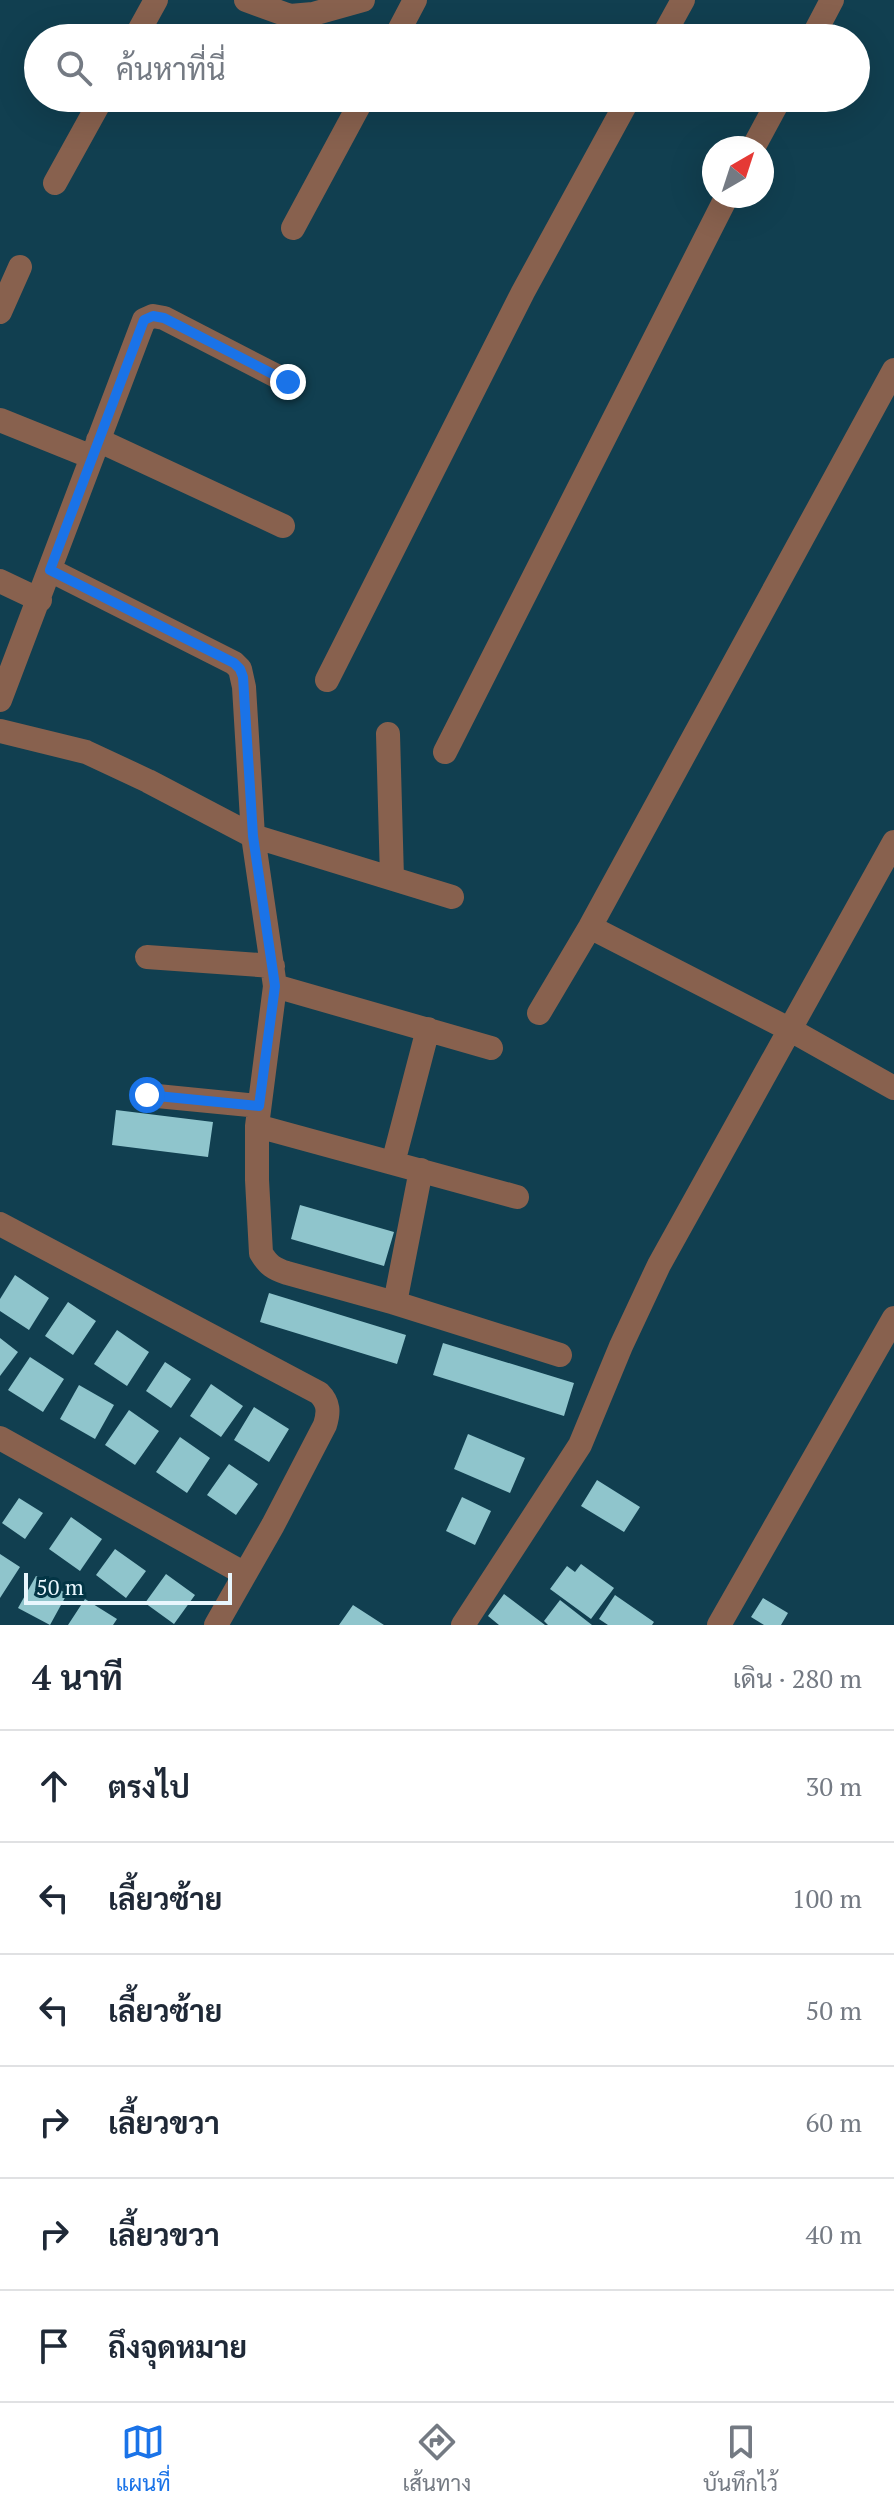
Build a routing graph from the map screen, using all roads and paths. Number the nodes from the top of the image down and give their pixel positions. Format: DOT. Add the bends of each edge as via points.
graph roads {
  1 [pos="156,0"];
  2 [pos="246,0"];
  3 [pos="363,0"];
  4 [pos="415,0"];
  5 [pos="683,0"];
  6 [pos="832,0"];
  7 [pos="143,24"];
  8 [pos="402,24"];
  9 [pos="670,24"];
  10 [pos="819,24"];
  11 [pos="94,112"];
  12 [pos="355,112"];
  13 [pos="621,112"];
  14 [pos="772,112"];
  15 [pos="759,136"];
  16 [pos="55,183"];
  17 [pos="721,208"];
  18 [pos="293,228"];
  19 [pos="20,267"];
  20 [pos="0,312"];
  21 [pos="894,370"];
  22 [pos="288,382"];
  23 [pos="0,420"];
  24 [pos="95,449"];
  25 [pos="283,526"];
  26 [pos="50,570"];
  27 [pos="0,581"];
  28 [pos="40,600"];
  29 [pos="327,680"];
  30 [pos="0,700"];
  31 [pos="0,731"];
  32 [pos="388,734"];
  33 [pos="445,752"];
  34 [pos="253,836"];
  35 [pos="894,842"];
  36 [pos="392,878"];
  37 [pos="452,897"];
  38 [pos="590,927"];
  39 [pos="147,957"];
  40 [pos="274,976"];
  41 [pos="539,1013"];
  42 [pos="428,1029"];
  43 [pos="789,1029"];
  44 [pos="491,1048"];
  45 [pos="894,1088"];
  46 [pos="147,1095"];
  47 [pos="258,1116"];
  48 [pos="393,1163"];
  49 [pos="421,1170"];
  50 [pos="517,1197"];
  51 [pos="0,1224"];
  52 [pos="395,1303"];
  53 [pos="894,1318"];
  54 [pos="560,1355"];
  55 [pos="0,1438"];
  56 [pos="245,1574"];
  57 [pos="216,1625"];
  58 [pos="463,1625"];
  59 [pos="719,1625"];
  1 -- 7 [label="street"];
  2 -- 3 [label="street" via="290,16"];
  4 -- 8 [label="street"];
  5 -- 9 [label="street"];
  6 -- 10 [label="street"];
  11 -- 16 [label="street"];
  12 -- 18 [label="street"];
  13 -- 29 [label="street" via="523,292"];
  14 -- 15 [label="street"];
  17 -- 33 [label="street"];
  19 -- 20 [label="street"];
  21 -- 38 [label="street"];
  22 -- 24 [label="street" via="153,316 139,329"];
  23 -- 24 [label="street"];
  24 -- 25 [label="street"];
  24 -- 26 [label="street"];
  26 -- 28 [label="street"];
  26 -- 34 [label="street" via="240,669"];
  27 -- 28 [label="street"];
  28 -- 30 [label="street"];
  31 -- 34 [label="street" via="86,752"];
  32 -- 36 [label="street"];
  34 -- 36 [label="street"];
  34 -- 40 [label="street"];
  35 -- 43 [label="street"];
  36 -- 37 [label="street"];
  38 -- 41 [label="street"];
  38 -- 43 [label="street"];
  39 -- 40 [label="street"];
  40 -- 42 [label="street"];
  40 -- 47 [label="street"];
  42 -- 44 [label="street"];
  42 -- 48 [label="street"];
  43 -- 45 [label="street"];
  43 -- 58 [label="street" via="659,1265 580,1445"];
  46 -- 47 [label="street"];
  47 -- 48 [label="street"];
  47 -- 52 [label="street" via="257,1180 266,1262 273,1269"];
  48 -- 49 [label="street"];
  49 -- 50 [label="street"];
  49 -- 52 [label="street"];
  51 -- 56 [label="street" via="325,1399 325,1425"];
  52 -- 54 [label="street"];
  53 -- 59 [label="street"];
  55 -- 56 [label="street"];
  56 -- 57 [label="street"];
}
